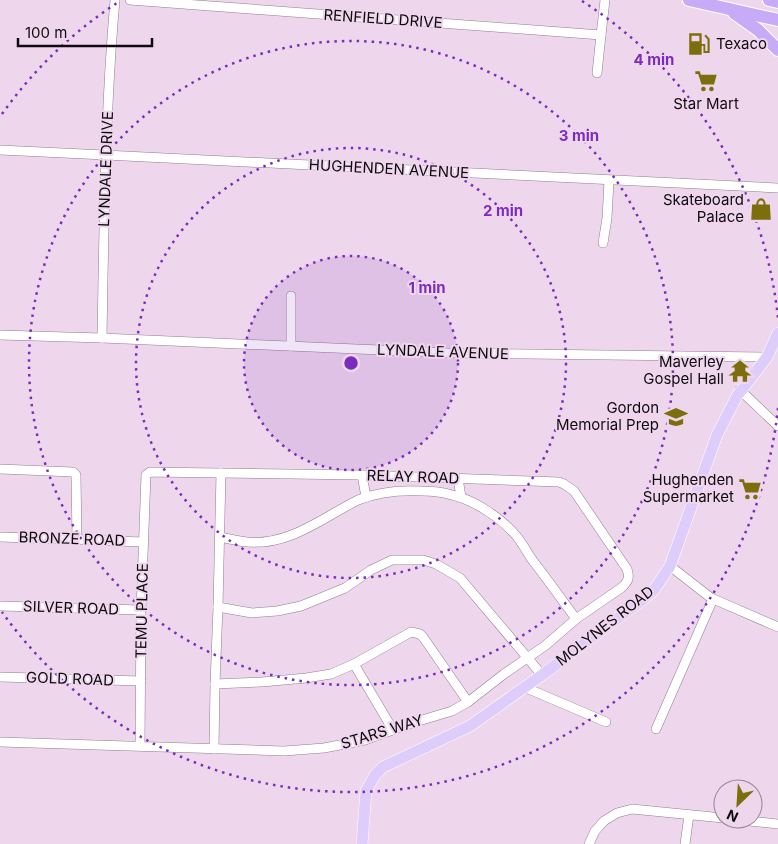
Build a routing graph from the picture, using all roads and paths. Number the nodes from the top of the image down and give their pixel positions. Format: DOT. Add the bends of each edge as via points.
graph roads {
  1 [pos="115,0"];
  2 [pos="130,0"];
  3 [pos="605,0"];
  4 [pos="689,0"];
  5 [pos="769,0"];
  6 [pos="778,2"];
  7 [pos="726,8"];
  8 [pos="778,20"];
  9 [pos="601,35"];
  10 [pos="778,50"];
  11 [pos="597,73"];
  12 [pos="0,150"];
  13 [pos="105,154"];
  14 [pos="610,181"];
  15 [pos="778,188"];
  16 [pos="603,243"];
  17 [pos="291,296"];
  18 [pos="778,333"];
  19 [pos="0,335"];
  20 [pos="102,338"];
  21 [pos="291,346"];
  22 [pos="767,357"];
  23 [pos="740,390"];
  24 [pos="778,426"];
  25 [pos="0,469"];
  26 [pos="220,472"];
  27 [pos="146,475"];
  28 [pos="362,475"];
  29 [pos="458,478"];
  30 [pos="366,497"];
  31 [pos="462,497"];
  32 [pos="0,537"];
  33 [pos="220,537"];
  34 [pos="77,540"];
  35 [pos="144,542"];
  36 [pos="670,566"];
  37 [pos="629,578"];
  38 [pos="713,599"];
  39 [pos="0,606"];
  40 [pos="218,607"];
  41 [pos="142,610"];
  42 [pos="576,620"];
  43 [pos="778,627"];
  44 [pos="528,657"];
  45 [pos="354,664"];
  46 [pos="542,675"];
  47 [pos="0,677"];
  48 [pos="141,681"];
  49 [pos="215,684"];
  50 [pos="524,688"];
  51 [pos="468,702"];
  52 [pos="606,722"];
  53 [pos="656,729"];
  54 [pos="393,730"];
  55 [pos="0,742"];
  56 [pos="140,746"];
  57 [pos="214,749"];
  58 [pos="689,815"];
  59 [pos="713,817"];
  60 [pos="763,822"];
  61 [pos="778,824"];
  62 [pos="362,844"];
  63 [pos="589,844"];
  64 [pos="685,844"];
  1 -- 13 [label="street, LYNDALE DRIVE"];
  2 -- 9 [label="street, RENFIELD DRIVE"];
  3 -- 9 [label="street"];
  4 -- 7 [label="highway"];
  5 -- 6 [label="highway"];
  7 -- 8 [label="highway"];
  7 -- 10 [label="highway" via="758,30"];
  9 -- 11 [label="street"];
  12 -- 13 [label="street, HUGHENDEN AVENUE"];
  13 -- 14 [label="street, HUGHENDEN AVENUE"];
  13 -- 20 [label="street, LYNDALE DRIVE"];
  14 -- 15 [label="street, HUGHENDEN AVENUE"];
  14 -- 16 [label="street"];
  17 -- 21 [label="street"];
  18 -- 22 [label="main road, MOLYNES ROAD"];
  19 -- 20 [label="street, LYNDALE AVENUE"];
  20 -- 21 [label="street, LYNDALE AVENUE"];
  21 -- 22 [label="street, LYNDALE AVENUE" via="448,353"];
  22 -- 23 [label="main road, MOLYNES ROAD"];
  23 -- 24 [label="street"];
  23 -- 36 [label="main road, MOLYNES ROAD" via="718,435"];
  25 -- 34 [label="street" via="76,474"];
  26 -- 27 [label="street, RELAY ROAD" via="150,472"];
  26 -- 28 [label="street, RELAY ROAD"];
  26 -- 33 [label="street"];
  27 -- 35 [label="street, TEMU PLACE"];
  28 -- 29 [label="street, RELAY ROAD"];
  28 -- 30 [label="street"];
  29 -- 31 [label="street"];
  29 -- 37 [label="street, RELAY ROAD" via="564,484 574,492 627,569"];
  30 -- 31 [label="street" via="415,490"];
  30 -- 33 [label="street" via="285,538 248,542"];
  31 -- 42 [label="street" via="497,518 518,538"];
  32 -- 34 [label="street, BRONZE ROAD"];
  33 -- 40 [label="street"];
  34 -- 35 [label="street, BRONZE ROAD"];
  35 -- 41 [label="street, TEMU PLACE"];
  36 -- 38 [label="street"];
  36 -- 46 [label="main road, MOLYNES ROAD" via="645,598"];
  37 -- 42 [label="street, STARS WAY" via="622,588"];
  38 -- 43 [label="street"];
  38 -- 53 [label="street"];
  39 -- 41 [label="street, SILVER ROAD"];
  40 -- 44 [label="street" via="252,613 301,606 345,588 392,560 423,560 460,578"];
  40 -- 49 [label="street"];
  41 -- 48 [label="street, TEMU PLACE"];
  42 -- 44 [label="street, STARS WAY"];
  44 -- 46 [label="street"];
  44 -- 51 [label="street, STARS WAY"];
  45 -- 49 [label="street" via="331,674 306,678"];
  45 -- 51 [label="street" via="406,634 416,632"];
  45 -- 54 [label="street"];
  46 -- 50 [label="main road, MOLYNES ROAD"];
  47 -- 48 [label="street, GOLD ROAD"];
  48 -- 56 [label="street, TEMU PLACE"];
  49 -- 57 [label="street"];
  50 -- 52 [label="street"];
  50 -- 62 [label="main road, MOLYNES ROAD" via="470,726 383,767 366,791"];
  51 -- 54 [label="street, STARS WAY" via="452,711"];
  54 -- 57 [label="street, STARS WAY" via="365,740 308,749"];
  55 -- 56 [label="street, STARS WAY"];
  56 -- 57 [label="street, STARS WAY"];
  58 -- 59 [label="street"];
  58 -- 63 [label="street" via="632,809 617,813 604,821"];
  58 -- 64 [label="street"];
  60 -- 61 [label="street"];
}
